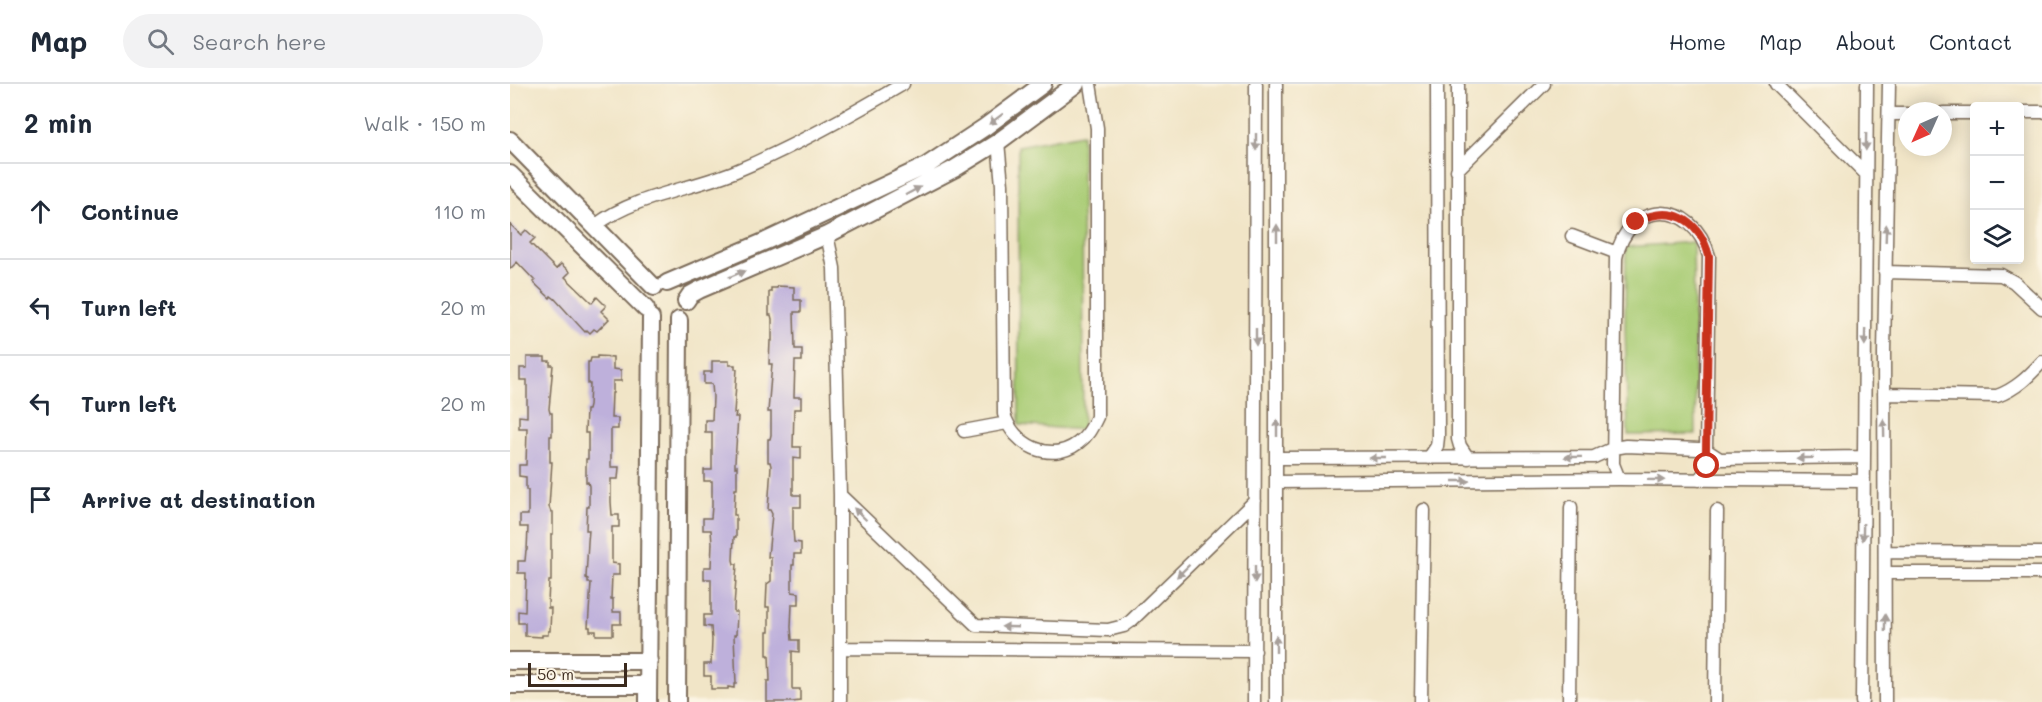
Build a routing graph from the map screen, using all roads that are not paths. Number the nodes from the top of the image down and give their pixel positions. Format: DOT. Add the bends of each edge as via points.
graph roads {
  1 [pos="903,84"];
  2 [pos="1043,84"];
  3 [pos="1076,84"];
  4 [pos="1090,84"];
  5 [pos="1256,84"];
  6 [pos="1276,84"];
  7 [pos="1437,84"];
  8 [pos="1458,84"];
  9 [pos="1544,84"];
  10 [pos="1776,84"];
  11 [pos="1867,84"];
  12 [pos="1890,84"];
  13 [pos="2024,112"];
  14 [pos="2042,112"];
  15 [pos="1952,113"];
  16 [pos="1970,113"];
  17 [pos="1890,114"];
  18 [pos="1898,114"];
  19 [pos="510,140"];
  20 [pos="998,142"];
  21 [pos="1457,170"];
  22 [pos="510,174"];
  23 [pos="1866,174"];
  24 [pos="596,225"];
  25 [pos="827,235"];
  26 [pos="1572,236"];
  27 [pos="1617,253"];
  28 [pos="1885,272"];
  29 [pos="660,285"];
  30 [pos="686,301"];
  31 [pos="2042,308"];
  32 [pos="649,314"];
  33 [pos="679,320"];
  34 [pos="2042,362"];
  35 [pos="1884,394"];
  36 [pos="1007,423"];
  37 [pos="964,431"];
  38 [pos="1614,448"];
  39 [pos="1706,450"];
  40 [pos="1276,458"];
  41 [pos="1429,458"];
  42 [pos="1468,458"];
  43 [pos="1863,458"];
  44 [pos="1619,479"];
  45 [pos="1699,480"];
  46 [pos="1863,481"];
  47 [pos="1276,482"];
  48 [pos="840,495"];
  49 [pos="1255,501"];
  50 [pos="1571,507"];
  51 [pos="1424,510"];
  52 [pos="1717,512"];
  53 [pos="1255,534"];
  54 [pos="1276,534"];
  55 [pos="1886,552"];
  56 [pos="2042,553"];
  57 [pos="1886,573"];
  58 [pos="2042,573"];
  59 [pos="840,648"];
  60 [pos="1255,651"];
  61 [pos="1862,654"];
  62 [pos="1885,655"];
  63 [pos="510,661"];
  64 [pos="649,661"];
  65 [pos="510,685"];
  66 [pos="648,694"];
  67 [pos="677,702"];
  68 [pos="840,702"];
  69 [pos="1254,702"];
  70 [pos="1276,702"];
  71 [pos="1421,702"];
  72 [pos="1569,702"];
  73 [pos="1715,702"];
  74 [pos="1862,702"];
  75 [pos="1885,702"];
  1 -- 24 [label="street" via="839,122 735,171 621,209"];
  2 -- 29 [label="street, one-way" via="926,165 766,241"];
  3 -- 20 [label="street"];
  4 -- 36 [label="street" via="1097,128 1097,417 1078,444 1049,452 1018,439"];
  5 -- 49 [label="street, one-way"];
  40 -- 6 [label="street, one-way"];
  7 -- 41 [label="street" via="1438,438"];
  8 -- 21 [label="street"];
  9 -- 21 [label="street"];
  10 -- 23 [label="street"];
  11 -- 23 [label="street, one-way"];
  12 -- 17 [label="street"];
  13 -- 14 [label="street"];
  15 -- 16 [label="street"];
  17 -- 18 [label="street"];
  28 -- 17 [label="street, one-way"];
  19 -- 24 [label="street"];
  25 -- 20 [label="street, one-way"];
  20 -- 36 [label="street"];
  21 -- 42 [label="street" via="1458,439"];
  22 -- 32 [label="street"];
  23 -- 43 [label="street, one-way"];
  24 -- 29 [label="street"];
  30 -- 25 [label="street, one-way" via="699,290"];
  25 -- 48 [label="street" via="834,268"];
  26 -- 27 [label="street"];
  27 -- 38 [label="street"];
  27 -- 39 [label="street" via="1626,231 1636,222 1661,213 1684,219 1705,241 1709,256"];
  28 -- 31 [label="street" via="2001,275"];
  28 -- 35 [label="street"];
  29 -- 30 [label="street" via="680,288"];
  29 -- 32 [label="street" via="646,297"];
  30 -- 33 [label="street"];
  32 -- 33 [label="street" via="665,324"];
  32 -- 64 [label="street"];
  33 -- 67 [label="street"];
  34 -- 35 [label="street" via="2021,384 1997,396"];
  55 -- 35 [label="street, one-way"];
  36 -- 37 [label="street"];
  38 -- 39 [label="street"];
  38 -- 42 [label="street, one-way" via="1594,457"];
  38 -- 44 [label="street" via="1613,464"];
  43 -- 39 [label="street, one-way" via="1720,459"];
  39 -- 45 [label="street" via="1707,466"];
  41 -- 40 [label="street, one-way"];
  40 -- 47 [label="street"];
  41 -- 42 [label="street"];
  43 -- 46 [label="street"];
  44 -- 45 [label="street, one-way"];
  47 -- 44 [label="street, one-way"];
  45 -- 46 [label="street"];
  46 -- 61 [label="street, one-way"];
  47 -- 54 [label="street"];
  49 -- 48 [label="street, one-way" via="1131,621 1108,630 976,625"];
  48 -- 59 [label="street"];
  49 -- 53 [label="street"];
  50 -- 72 [label="street"];
  51 -- 71 [label="street"];
  52 -- 73 [label="street"];
  53 -- 54 [label="street"];
  53 -- 60 [label="street, one-way"];
  70 -- 54 [label="street, one-way"];
  55 -- 56 [label="street"];
  55 -- 57 [label="street"];
  57 -- 58 [label="street"];
  62 -- 57 [label="street, one-way"];
  59 -- 60 [label="street"];
  59 -- 68 [label="street"];
  60 -- 69 [label="street"];
  61 -- 62 [label="street"];
  61 -- 74 [label="street"];
  62 -- 75 [label="street"];
  63 -- 64 [label="street"];
  64 -- 66 [label="street"];
  65 -- 66 [label="street"];
}
